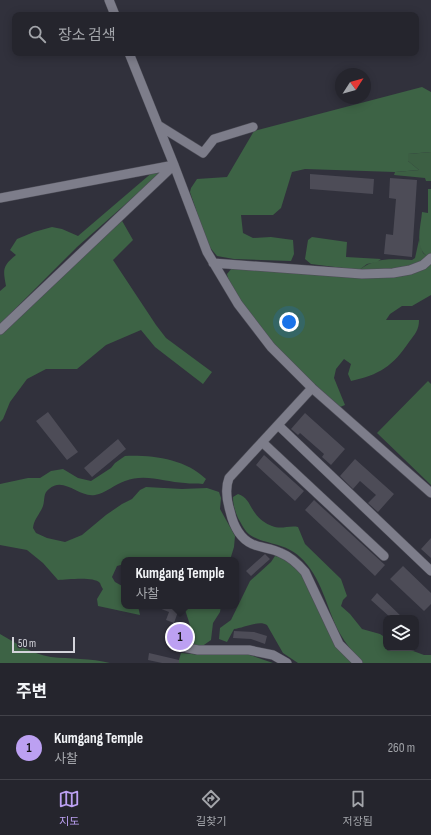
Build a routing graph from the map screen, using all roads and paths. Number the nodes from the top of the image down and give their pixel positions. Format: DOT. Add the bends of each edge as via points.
graph roads {
  1 [pos="109,0"];
  2 [pos="114,12"];
  3 [pos="130,56"];
  4 [pos="158,125"];
  5 [pos="253,127"];
  6 [pos="174,166"];
  7 [pos="0,198"];
  8 [pos="431,258"];
  9 [pos="213,263"];
  10 [pos="0,330"];
  11 [pos="312,388"];
  12 [pos="278,425"];
  13 [pos="262,442"];
  14 [pos="431,493"];
  15 [pos="384,556"];
  16 [pos="431,571"];
  17 [pos="183,647"];
  18 [pos="287,663"];
  19 [pos="358,663"];
  1 -- 2 [label="street"];
  3 -- 4 [label="street"];
  4 -- 5 [label="street" via="203,153 214,139"];
  4 -- 6 [label="street"];
  6 -- 7 [label="street"];
  6 -- 9 [label="street"];
  6 -- 10 [label="street"];
  8 -- 9 [label="street" via="423,265 410,270 362,274"];
  9 -- 11 [label="street" via="238,304 271,347"];
  11 -- 12 [label="street"];
  11 -- 14 [label="street"];
  12 -- 13 [label="street"];
  12 -- 16 [label="street"];
  13 -- 15 [label="street"];
  13 -- 19 [label="street" via="228,478 229,506 235,526 239,534 252,544 284,553 306,572 339,644"];
  17 -- 18 [label="street" via="198,650 249,650 274,655"];
}
